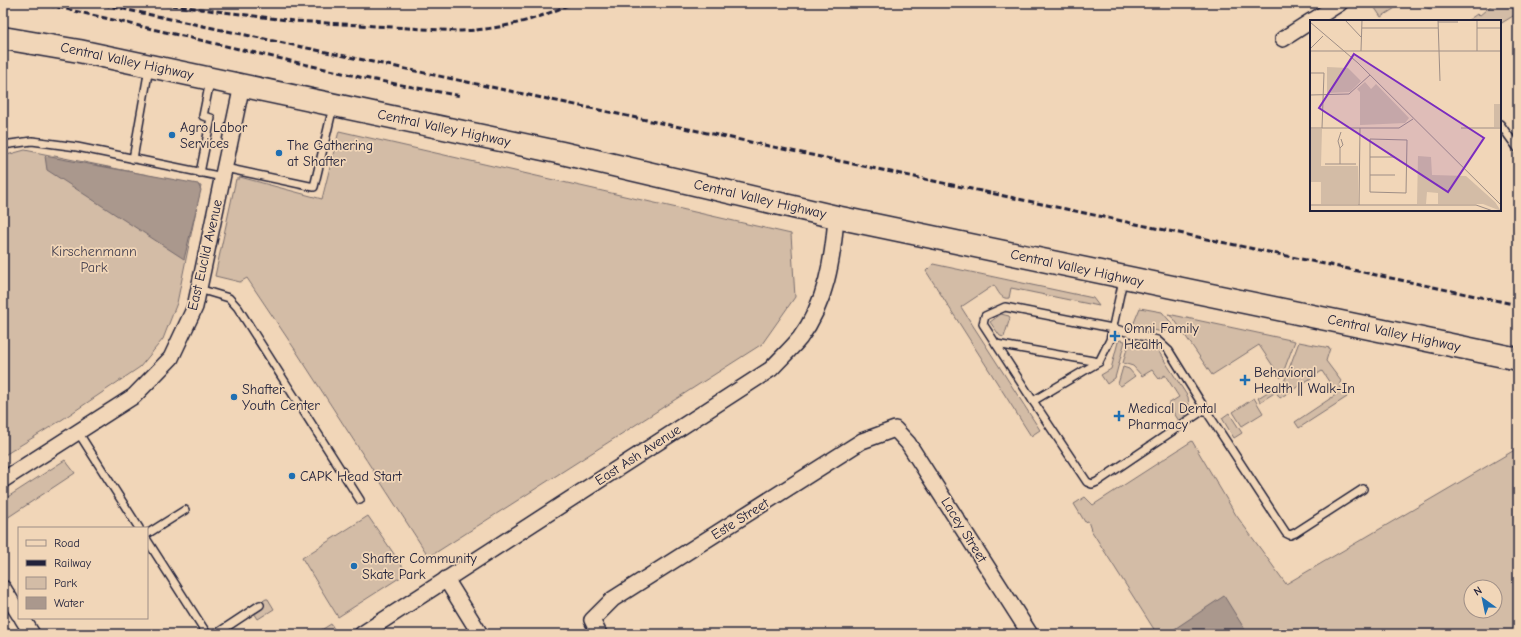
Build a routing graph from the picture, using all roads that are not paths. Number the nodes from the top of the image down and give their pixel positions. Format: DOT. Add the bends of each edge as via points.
graph roads {
  1 [pos="1340,3"];
  2 [pos="1313,20"];
  3 [pos="1310,22"];
  4 [pos="3,38"];
  5 [pos="1283,40"];
  6 [pos="149,66"];
  7 [pos="210,79"];
  8 [pos="242,85"];
  9 [pos="334,105"];
  10 [pos="1501,125"];
  11 [pos="3,145"];
  12 [pos="1518,149"];
  13 [pos="133,159"];
  14 [pos="200,173"];
  15 [pos="224,173"];
  16 [pos="836,217"];
  17 [pos="1123,278"];
  18 [pos="199,290"];
  19 [pos="1112,328"];
  20 [pos="996,344"];
  21 [pos="1518,359"];
  22 [pos="1099,362"];
  23 [pos="1033,401"];
  24 [pos="1205,409"];
  25 [pos="895,429"];
  26 [pos="78,432"];
  27 [pos="3,480"];
  28 [pos="1363,489"];
  29 [pos="360,500"];
  30 [pos="185,510"];
  31 [pos="138,527"];
  32 [pos="148,533"];
  33 [pos="148,542"];
  34 [pos="446,580"];
  35 [pos="3,588"];
  36 [pos="260,605"];
  37 [pos="18,612"];
  38 [pos="23,619"];
  39 [pos="32,634"];
  40 [pos="207,634"];
  41 [pos="216,634"];
  42 [pos="362,634"];
  43 [pos="480,634"];
  44 [pos="599,634"];
  45 [pos="1030,634"];
  1 -- 2 [label="street"];
  3 -- 5 [label="street"];
  4 -- 6 [label="main road, Central Valley Highway"];
  6 -- 7 [label="main road, Central Valley Highway"];
  6 -- 13 [label="lane"];
  7 -- 8 [label="main road, Central Valley Highway"];
  7 -- 14 [label="lane" via="203,116 211,118"];
  8 -- 9 [label="main road, Central Valley Highway"];
  8 -- 15 [label="street, East Euclid Avenue"];
  9 -- 15 [label="lane" via="314,187"];
  9 -- 16 [label="main road, Central Valley Highway" via="562,153"];
  10 -- 12 [label="lane"];
  11 -- 13 [label="lane" via="32,141"];
  13 -- 14 [label="lane"];
  14 -- 15 [label="lane"];
  15 -- 18 [label="street, East Euclid Avenue"];
  16 -- 17 [label="main road, Central Valley Highway"];
  16 -- 34 [label="street, East Ash Avenue" via="833,255 822,298 800,337 771,369"];
  17 -- 19 [label="lane"];
  17 -- 21 [label="main road, Central Valley Highway"];
  18 -- 26 [label="street, East Euclid Avenue" via="195,307 171,358 134,396"];
  18 -- 29 [label="lane" via="229,298 238,308"];
  19 -- 20 [label="lane" via="1005,306 984,319 983,324"];
  19 -- 22 [label="lane" via="1106,350"];
  19 -- 24 [label="lane" via="1157,340 1164,345"];
  20 -- 22 [label="lane"];
  20 -- 23 [label="lane"];
  22 -- 23 [label="lane"];
  23 -- 24 [label="lane" via="1083,478 1092,484"];
  24 -- 28 [label="lane" via="1286,533 1295,533"];
  25 -- 44 [label="street, Este Street" via="862,441 613,599 592,620"];
  25 -- 45 [label="street, Lacey Street" via="908,443"];
  26 -- 27 [label="street, East Euclid Avenue"];
  26 -- 31 [label="lane"];
  30 -- 32 [label="lane"];
  33 -- 40 [label="lane"];
  34 -- 42 [label="street, East Ash Avenue"];
  34 -- 43 [label="street"];
  35 -- 37 [label="street"];
  36 -- 41 [label="lane"];
  38 -- 39 [label="street"];
}
